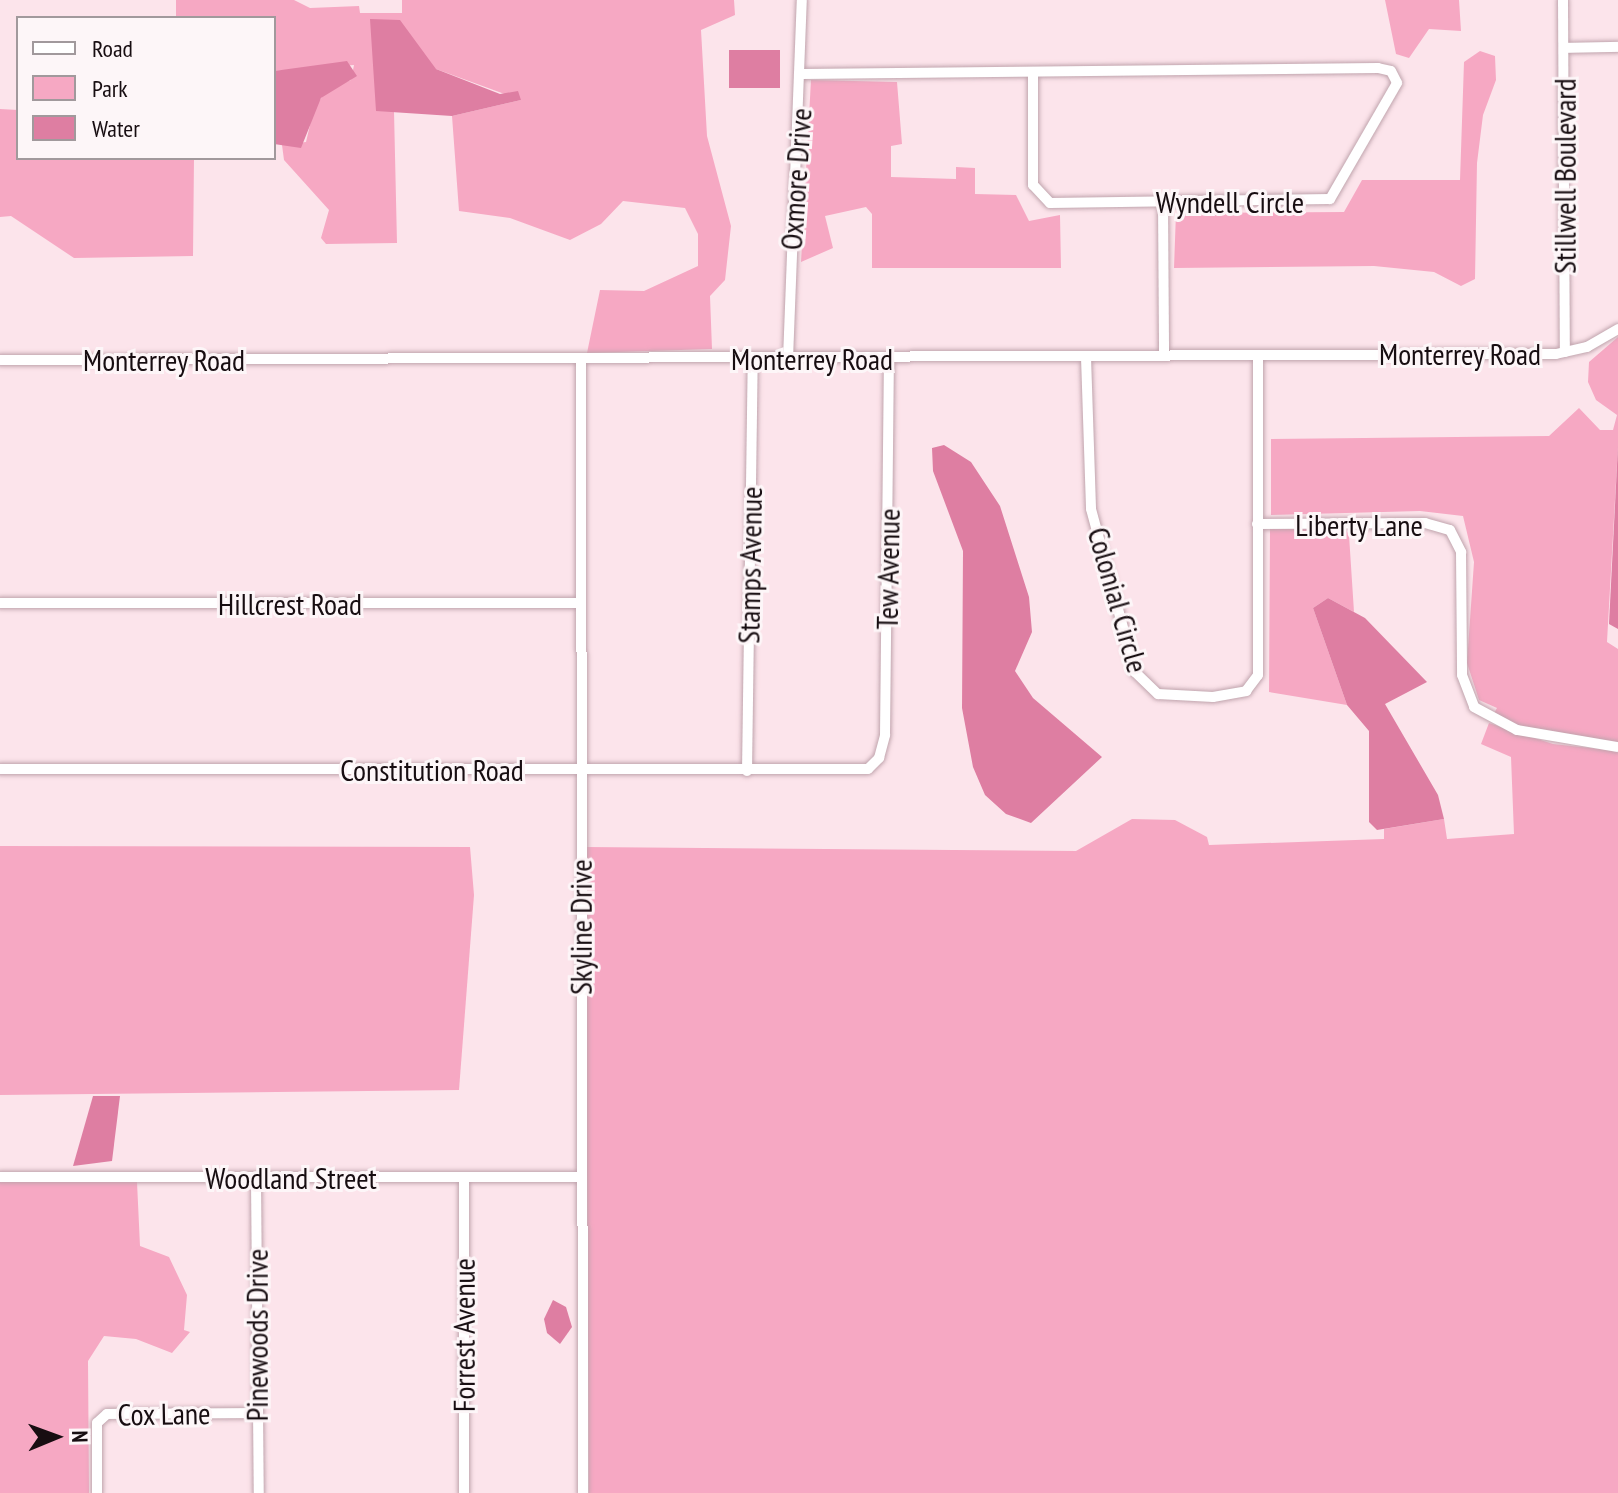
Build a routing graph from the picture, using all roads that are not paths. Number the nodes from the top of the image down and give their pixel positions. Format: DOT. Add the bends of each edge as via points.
graph roads {
  1 [pos="802,0"];
  2 [pos="1563,0"];
  3 [pos="1618,47"];
  4 [pos="1564,48"];
  5 [pos="1033,72"];
  6 [pos="802,74"];
  7 [pos="1163,202"];
  8 [pos="1618,329"];
  9 [pos="1565,352"];
  10 [pos="1258,355"];
  11 [pos="1164,356"];
  12 [pos="1086,357"];
  13 [pos="753,359"];
  14 [pos="788,359"];
  15 [pos="889,359"];
  16 [pos="0,360"];
  17 [pos="581,360"];
  18 [pos="1257,524"];
  19 [pos="0,603"];
  20 [pos="580,603"];
  21 [pos="1618,747"];
  22 [pos="0,769"];
  23 [pos="864,770"];
  24 [pos="580,771"];
  25 [pos="747,771"];
  26 [pos="0,1177"];
  27 [pos="582,1177"];
  28 [pos="256,1178"];
  29 [pos="464,1178"];
  30 [pos="257,1413"];
  31 [pos="97,1493"];
  32 [pos="259,1493"];
  33 [pos="464,1493"];
  34 [pos="583,1493"];
  1 -- 6 [label="street, Oxmore Drive"];
  2 -- 4 [label="street, Stillwell Boulevard"];
  3 -- 4 [label="street"];
  4 -- 9 [label="street, Stillwell Boulevard"];
  5 -- 6 [label="street, Wyndell Circle"];
  5 -- 7 [label="street, Wyndell Circle" via="1033,185 1039,197 1050,203"];
  5 -- 7 [label="street, Wyndell Circle" via="1378,68 1395,77 1390,100 1330,199"];
  6 -- 14 [label="street, Oxmore Drive"];
  7 -- 11 [label="street"];
  8 -- 9 [label="street, Monterrey Road"];
  9 -- 10 [label="street, Monterrey Road"];
  10 -- 11 [label="street, Monterrey Road"];
  10 -- 18 [label="street, Colonial Circle"];
  11 -- 12 [label="street, Monterrey Road"];
  12 -- 15 [label="street, Monterrey Road"];
  12 -- 18 [label="street, Colonial Circle" via="1091,509 1135,672 1149,691 1233,695 1254,683"];
  13 -- 14 [label="street, Monterrey Road"];
  13 -- 17 [label="street, Monterrey Road"];
  13 -- 25 [label="street, Stamps Avenue"];
  14 -- 15 [label="street, Monterrey Road"];
  15 -- 23 [label="street, Tew Avenue" via="885,744"];
  16 -- 17 [label="street, Monterrey Road"];
  17 -- 20 [label="street, Skyline Drive"];
  18 -- 21 [label="street, Liberty Lane" via="1425,523 1450,530 1461,552 1464,687 1489,718 1555,740"];
  19 -- 20 [label="street, Hillcrest Road"];
  20 -- 24 [label="street, Skyline Drive"];
  22 -- 24 [label="street, Constitution Road"];
  23 -- 25 [label="street, Constitution Road"];
  24 -- 25 [label="street, Constitution Road"];
  24 -- 27 [label="street, Skyline Drive"];
  26 -- 28 [label="street, Woodland Street"];
  27 -- 29 [label="street, Woodland Street"];
  27 -- 34 [label="street, Skyline Drive"];
  28 -- 29 [label="street, Woodland Street"];
  28 -- 30 [label="street, Pinewoods Drive"];
  29 -- 33 [label="street, Forrest Avenue"];
  30 -- 31 [label="street, Cox Lane" via="102,1416"];
  30 -- 32 [label="street, Pinewoods Drive"];
}
